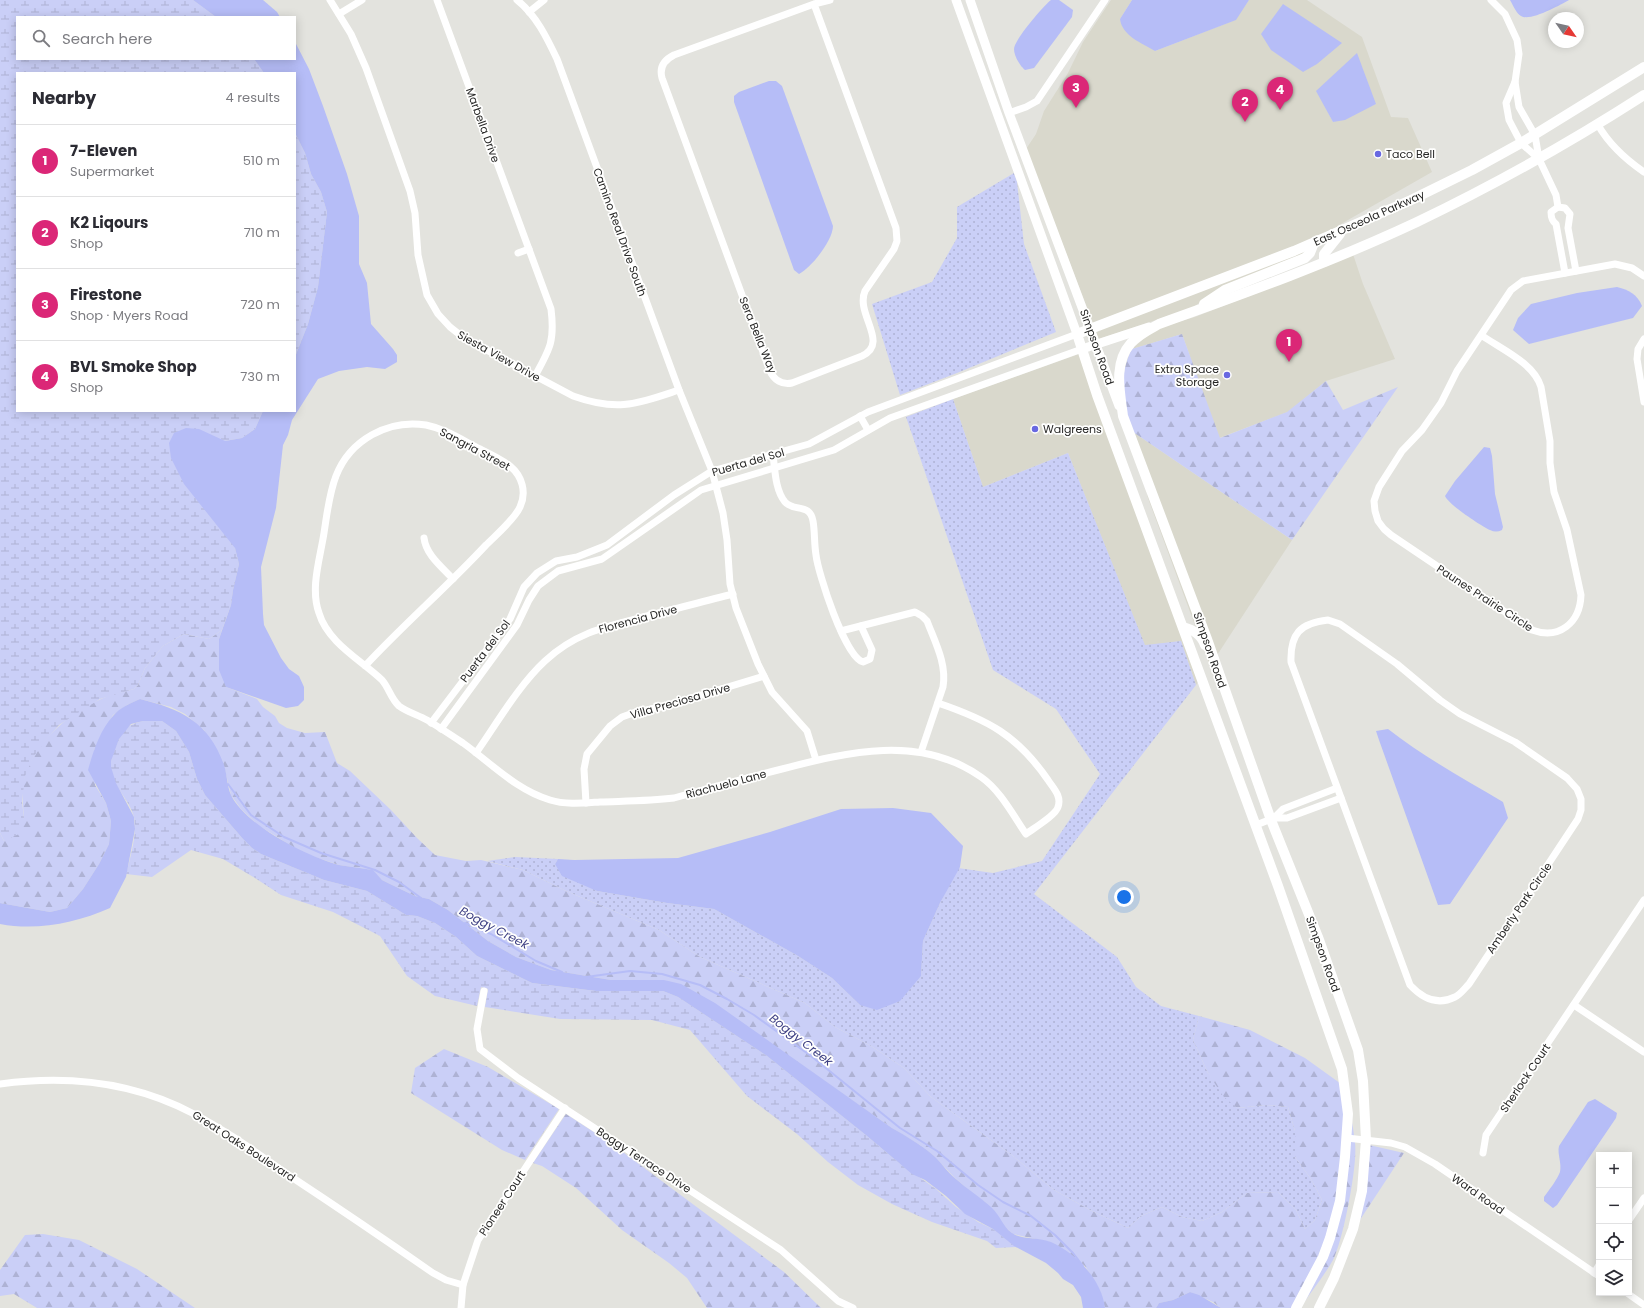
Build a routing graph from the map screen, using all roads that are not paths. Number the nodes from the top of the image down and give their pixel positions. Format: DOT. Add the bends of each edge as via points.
graph roads {
  1 [pos="330,0"];
  2 [pos="362,0"];
  3 [pos="437,0"];
  4 [pos="517,0"];
  5 [pos="544,0"];
  6 [pos="830,0"];
  7 [pos="956,0"];
  8 [pos="970,0"];
  9 [pos="1105,0"];
  10 [pos="1491,0"];
  11 [pos="814,4"];
  12 [pos="529,12"];
  13 [pos="339,14"];
  14 [pos="1644,67"];
  15 [pos="1515,82"];
  16 [pos="1644,95"];
  17 [pos="992,99"];
  18 [pos="1009,113"];
  19 [pos="1598,125"];
  20 [pos="1535,134"];
  21 [pos="1006,140"];
  22 [pos="1521,142"];
  23 [pos="1023,150"];
  24 [pos="1539,158"];
  25 [pos="1643,170"];
  26 [pos="1558,206"];
  27 [pos="1568,221"];
  28 [pos="1556,224"];
  29 [pos="1342,231"];
  30 [pos="1314,243"];
  31 [pos="529,249"];
  32 [pos="518,253"];
  33 [pos="1324,262"];
  34 [pos="1576,272"];
  35 [pos="1565,273"];
  36 [pos="1644,276"];
  37 [pos="1195,311"];
  38 [pos="1159,324"];
  39 [pos="1091,329"];
  40 [pos="1077,334"];
  41 [pos="1481,335"];
  42 [pos="1644,339"];
  43 [pos="1096,344"];
  44 [pos="1082,349"];
  45 [pos="535,376"];
  46 [pos="679,390"];
  47 [pos="1644,402"];
  48 [pos="860,416"];
  49 [pos="1123,416"];
  50 [pos="868,430"];
  51 [pos="773,454"];
  52 [pos="775,468"];
  53 [pos="712,471"];
  54 [pos="716,485"];
  55 [pos="424,538"];
  56 [pos="453,579"];
  57 [pos="732,594"];
  58 [pos="861,626"];
  59 [pos="1183,627"];
  60 [pos="841,631"];
  61 [pos="365,666"];
  62 [pos="764,676"];
  63 [pos="1222,685"];
  64 [pos="938,703"];
  65 [pos="416,715"];
  66 [pos="431,723"];
  67 [pos="441,729"];
  68 [pos="921,752"];
  69 [pos="476,753"];
  70 [pos="816,760"];
  71 [pos="1337,788"];
  72 [pos="1341,798"];
  73 [pos="586,802"];
  74 [pos="1273,819"];
  75 [pos="1256,825"];
  76 [pos="1644,900"];
  77 [pos="484,992"];
  78 [pos="1574,1005"];
  79 [pos="1644,1052"];
  80 [pos="0,1084"];
  81 [pos="565,1108"];
  82 [pos="1347,1138"];
  83 [pos="1366,1140"];
  84 [pos="1483,1153"];
  85 [pos="1644,1198"];
  86 [pos="1632,1216"];
  87 [pos="1596,1274"];
  88 [pos="462,1285"];
  89 [pos="1632,1296"];
  90 [pos="1644,1304"];
  91 [pos="461,1308"];
  92 [pos="853,1308"];
  93 [pos="1296,1308"];
  94 [pos="1319,1308"];
  1 -- 13 [label="street, Siesta View Drive"];
  2 -- 13 [label="street"];
  3 -- 31 [label="street, Marbella Drive"];
  4 -- 12 [label="street, Camino Real Drive South"];
  5 -- 12 [label="street"];
  6 -- 11 [label="street, Sera Bella Way"];
  7 -- 17 [label="main road, Simpson Road"];
  8 -- 18 [label="main road, Simpson Road"];
  9 -- 18 [label="street" via="1037,101"];
  10 -- 15 [label="street" via="1505,14 1517,40 1519,54"];
  11 -- 11 [label="street, Sera Bella Way" via="896,228 897,241 862,299 862,306 874,338 870,350 862,356 786,384 775,379 770,371 661,71 664,62 674,55"];
  12 -- 46 [label="street, Camino Real Drive South" via="557,59"];
  13 -- 45 [label="street, Siesta View Drive" via="366,68 410,191 415,213 418,255 427,294 438,314 464,338"];
  14 -- 20 [label="main road, East Osceola Parkway"];
  15 -- 20 [label="street" via="1519,107"];
  15 -- 22 [label="street" via="1508,96 1507,110 1509,120"];
  16 -- 19 [label="main road, East Osceola Parkway"];
  17 -- 18 [label="main road" via="999,108"];
  17 -- 21 [label="main road, Simpson Road"];
  18 -- 23 [label="main road, Simpson Road"];
  19 -- 24 [label="main road, East Osceola Parkway"];
  19 -- 25 [label="street" via="1617,151"];
  20 -- 22 [label="main road, East Osceola Parkway"];
  20 -- 24 [label="street"];
  21 -- 23 [label="main road" via="1014,142"];
  21 -- 40 [label="main road, Simpson Road"];
  22 -- 24 [label="street"];
  22 -- 29 [label="main road, East Osceola Parkway" via="1472,170"];
  23 -- 39 [label="main road, Simpson Road"];
  24 -- 26 [label="street" via="1556,195"];
  24 -- 33 [label="main road, East Osceola Parkway" via="1416,222"];
  26 -- 27 [label="street" via="1568,210"];
  26 -- 28 [label="street" via="1551,212 1552,222"];
  27 -- 28 [label="street" via="1563,225"];
  27 -- 34 [label="street"];
  28 -- 35 [label="street"];
  29 -- 30 [label="main road, East Osceola Parkway"];
  29 -- 33 [label="main road" via="1324,254"];
  30 -- 37 [label="main road" via="1305,258 1225,290"];
  30 -- 39 [label="main road, East Osceola Parkway"];
  31 -- 32 [label="street"];
  31 -- 45 [label="street, Marbella Drive" via="551,310 554,328 548,353"];
  33 -- 37 [label="main road, East Osceola Parkway"];
  34 -- 35 [label="street, Paunes Prairie Circle"];
  34 -- 36 [label="street, Paunes Prairie Circle" via="1615,264 1632,268"];
  35 -- 41 [label="street, Paunes Prairie Circle" via="1523,281 1511,290"];
  37 -- 38 [label="main road, East Osceola Parkway"];
  38 -- 43 [label="main road, East Osceola Parkway"];
  38 -- 49 [label="main road" via="1131,343 1123,355 1118,382"];
  39 -- 40 [label="main road, East Osceola Parkway"];
  39 -- 43 [label="main road, Simpson Road"];
  40 -- 44 [label="main road, Simpson Road"];
  40 -- 48 [label="street, Puerta del Sol"];
  41 -- 41 [label="street, Paunes Prairie Circle" via="1457,371 1441,404 1402,451 1379,487 1374,501 1375,511 1378,521 1391,535 1532,630 1542,634 1550,633 1572,623 1581,605 1581,595 1567,530 1554,492 1542,387 1539,378 1527,365"];
  42 -- 47 [label="street" via="1638,349 1637,359"];
  43 -- 44 [label="main road, East Osceola Parkway"];
  43 -- 49 [label="main road, Simpson Road"];
  44 -- 50 [label="street, Puerta del Sol" via="890,418"];
  44 -- 59 [label="main road, Simpson Road"];
  45 -- 46 [label="street, Siesta View Drive" via="573,396 592,403 614,406 637,404"];
  46 -- 53 [label="street, Camino Real Drive South"];
  48 -- 50 [label="street"];
  48 -- 51 [label="street, Puerta del Sol" via="809,444"];
  49 -- 63 [label="main road, Simpson Road"];
  50 -- 52 [label="street, Puerta del Sol" via="834,450"];
  51 -- 52 [label="street"];
  51 -- 53 [label="street, Puerta del Sol"];
  52 -- 54 [label="street, Puerta del Sol"];
  52 -- 60 [label="street" via="778,485 786,504 811,514 820,578"];
  53 -- 54 [label="street, Camino Real Drive South"];
  53 -- 66 [label="street, Puerta del Sol" via="674,495 607,545 577,557 556,561 536,573 524,587 510,619"];
  54 -- 57 [label="street, Camino Real Drive South" via="724,519"];
  54 -- 67 [label="street, Puerta del Sol" via="700,490 602,559 558,571 538,586 517,625"];
  55 -- 56 [label="street" via="430,554"];
  56 -- 61 [label="street, Sangria Street"];
  56 -- 61 [label="street, Sangria Street" via="518,511 523,492 520,477 501,460 448,432 429,426 393,426 365,438 347,457 334,479 315,594 318,612 327,629"];
  57 -- 62 [label="street, Camino Real Drive South"];
  57 -- 69 [label="street, Florencia Drive" via="612,624 566,645 546,660 529,678"];
  58 -- 60 [label="street"];
  58 -- 60 [label="street" via="872,650 870,658 863,662 855,657"];
  58 -- 64 [label="street" via="915,612 922,616 927,621 944,666 945,676"];
  59 -- 63 [label="main road" via="1193,630 1203,640 1213,669"];
  59 -- 75 [label="main road, Simpson Road"];
  61 -- 65 [label="street, Sangria Street" via="385,684 398,705"];
  62 -- 70 [label="street, Camino Real Drive South" via="772,692 806,731"];
  62 -- 73 [label="street, Villa Preciosa Drive" via="622,717 610,726 587,754 584,769"];
  63 -- 74 [label="main road, Simpson Road"];
  64 -- 68 [label="street"];
  64 -- 68 [label="street, Riachuelo Lane" via="968,713 991,725 1026,751 1058,794 1058,808 1026,834 996,792 982,778 965,766"];
  65 -- 66 [label="street, Riachuelo Lane"];
  66 -- 67 [label="street, Riachuelo Lane"];
  67 -- 69 [label="street, Riachuelo Lane"];
  68 -- 70 [label="street, Riachuelo Lane" via="868,751"];
  69 -- 73 [label="street, Riachuelo Lane" via="531,793 551,800"];
  70 -- 73 [label="street, Riachuelo Lane" via="674,798"];
  71 -- 72 [label="street, Amberly Park Circle"];
  71 -- 72 [label="street, Amberly Park Circle" via="1291,662 1290,647 1294,636 1302,627 1315,621 1328,620 1340,624 1397,664 1460,714 1515,742 1567,778 1577,789 1581,799 1581,810 1578,819 1468,984 1456,997 1441,1001 1429,1000 1419,995 1410,985"];
  71 -- 74 [label="street" via="1283,809"];
  72 -- 74 [label="street" via="1287,818"];
  74 -- 75 [label="street"];
  74 -- 83 [label="main road, Simpson Road" via="1358,1050 1363,1081"];
  75 -- 82 [label="main road, Simpson Road" via="1342,1069 1347,1100"];
  76 -- 78 [label="street, Sherlock Court"];
  77 -- 81 [label="street, Boggy Terrace Drive" via="476,1029 480,1049 518,1078"];
  78 -- 79 [label="street"];
  78 -- 84 [label="street, Sherlock Court" via="1486,1135"];
  80 -- 88 [label="street, Great Oaks Boulevard" via="26,1080 91,1082 121,1087 171,1102 215,1125 433,1273"];
  81 -- 88 [label="street, Pioneer Court" via="478,1240"];
  81 -- 92 [label="street, Boggy Terrace Drive" via="781,1250 838,1301"];
  82 -- 83 [label="street, Ward Road"];
  82 -- 93 [label="main road, Simpson Road" via="1340,1201 1330,1238 1314,1276"];
  83 -- 87 [label="street, Ward Road" via="1405,1147 1436,1164"];
  83 -- 94 [label="main road, Simpson Road" via="1362,1191 1353,1229"];
  85 -- 86 [label="street"];
  88 -- 91 [label="street, Pioneer Court"];
  89 -- 90 [label="street"];
}
